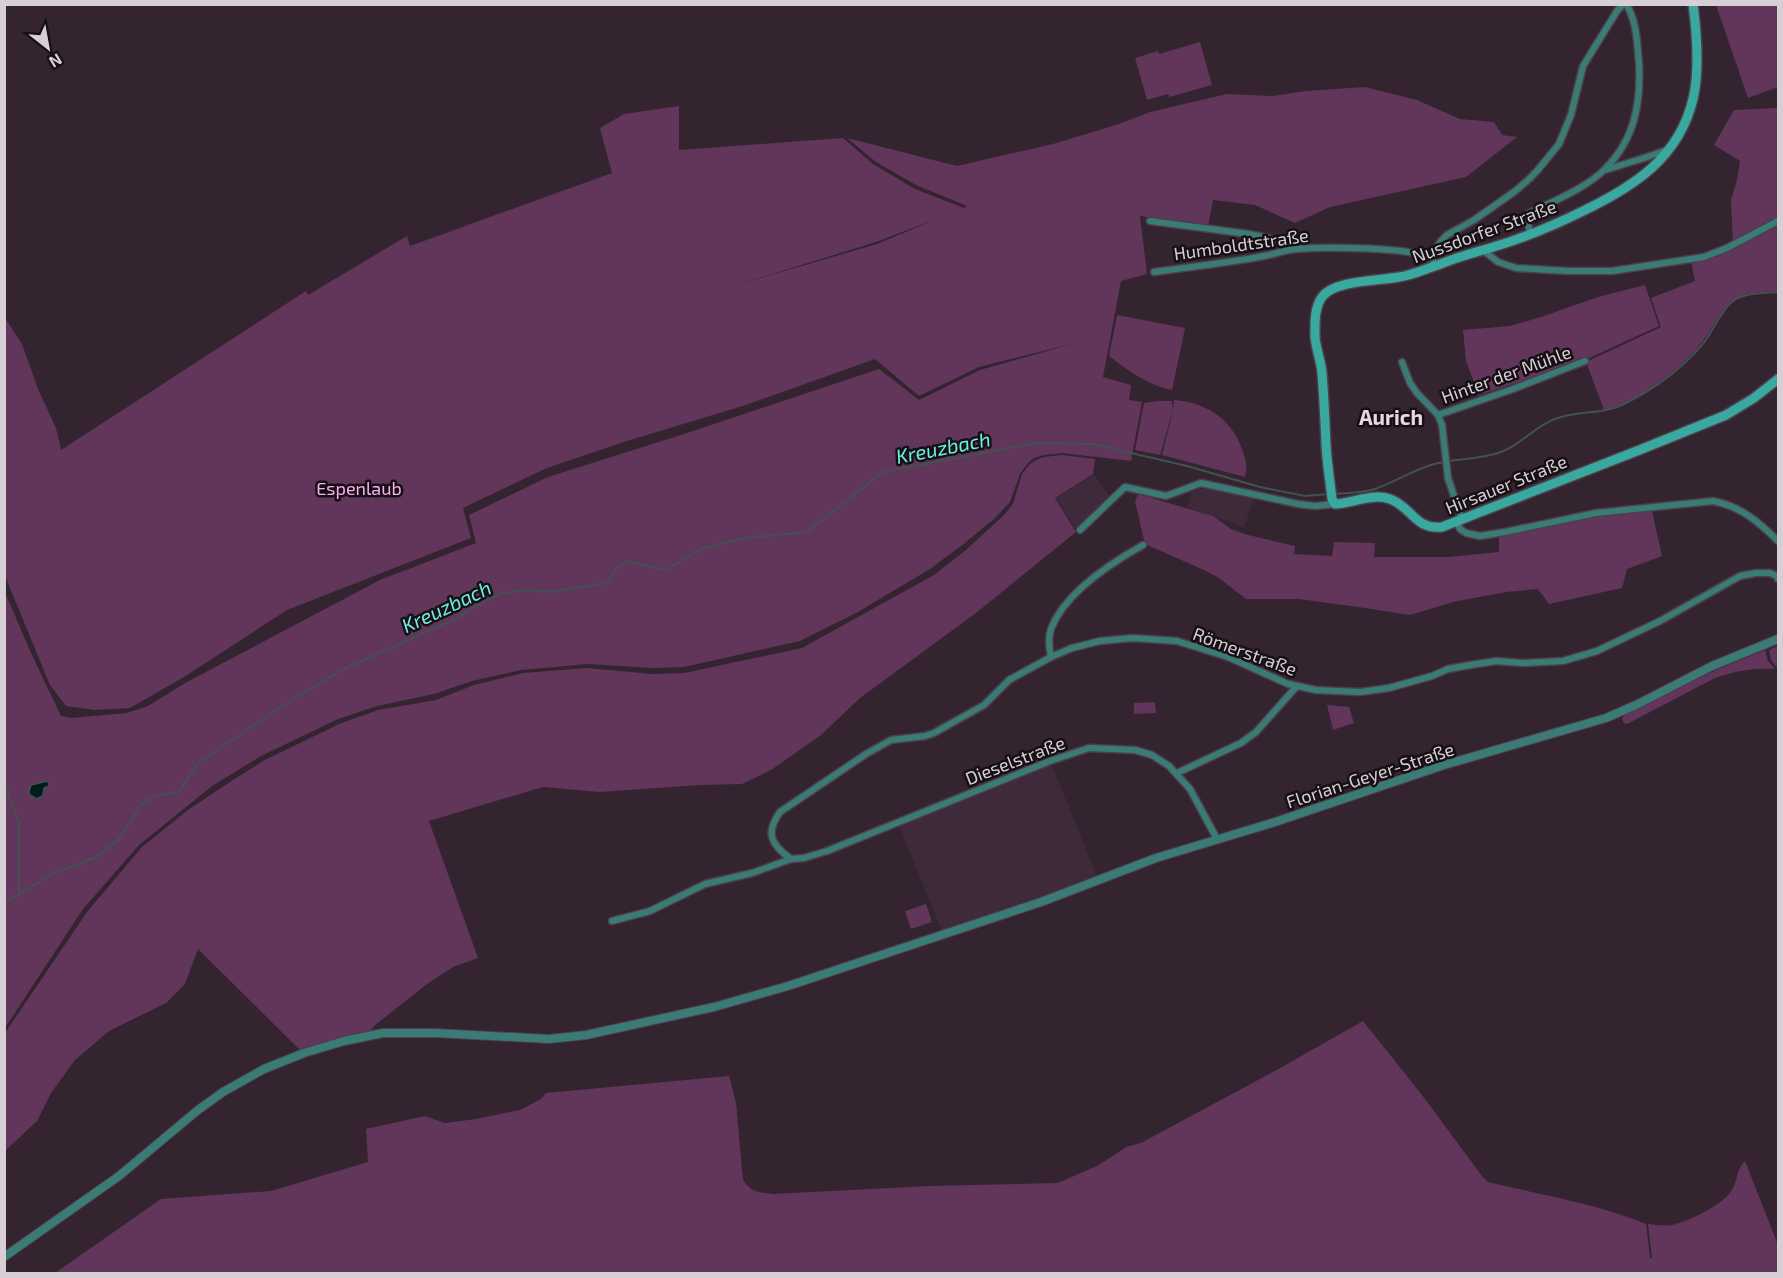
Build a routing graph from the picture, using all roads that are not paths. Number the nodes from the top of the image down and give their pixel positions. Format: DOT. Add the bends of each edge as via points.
graph roads {
  1 [pos="1625,4"];
  2 [pos="1693,4"];
  3 [pos="1671,148"];
  4 [pos="1605,170"];
  5 [pos="1150,220"];
  6 [pos="1779,221"];
  7 [pos="1531,236"];
  8 [pos="1294,249"];
  9 [pos="1483,250"];
  10 [pos="1434,261"];
  11 [pos="1154,272"];
  12 [pos="1585,361"];
  13 [pos="1402,362"];
  14 [pos="1779,379"];
  15 [pos="1438,415"];
  16 [pos="1332,498"];
  17 [pos="1459,521"];
  18 [pos="1080,530"];
  19 [pos="1779,541"];
  20 [pos="1143,545"];
  21 [pos="1778,575"];
  22 [pos="1779,639"];
  23 [pos="1050,657"];
  24 [pos="1298,686"];
  25 [pos="1177,773"];
  26 [pos="1217,839"];
  27 [pos="791,859"];
  28 [pos="612,921"];
  29 [pos="4,1257"];
  1 -- 4 [label="street" via="1631,13 1638,53 1637,109 1631,134"];
  1 -- 10 [label="street" via="1583,66 1559,144 1514,192 1447,235"];
  2 -- 3 [label="main road, Nussdorfer Straße" via="1697,76 1687,118"];
  3 -- 4 [label="street"];
  3 -- 7 [label="main road, Nussdorfer Straße" via="1651,170 1621,192"];
  4 -- 7 [label="street" via="1529,213"];
  5 -- 8 [label="street" via="1248,234 1277,240"];
  6 -- 9 [label="street" via="1704,257 1612,271 1516,267 1498,262"];
  7 -- 9 [label="main road, Nussdorfer Straße"];
  8 -- 10 [label="street, Humboldtstraße" via="1417,252"];
  8 -- 11 [label="street, Humboldtstraße"];
  9 -- 10 [label="main road, Nussdorfer Straße"];
  10 -- 16 [label="main road, Nussdorfer Straße" via="1423,271 1400,277 1337,286 1321,298 1316,312 1316,341 1322,368"];
  12 -- 15 [label="street, Hinter der Mühle"];
  13 -- 15 [label="street" via="1410,383"];
  14 -- 17 [label="main road, Hirsauer Straße" via="1718,418"];
  15 -- 17 [label="street"];
  16 -- 17 [label="main road, Hirsauer Straße" via="1388,498 1425,525 1438,527"];
  16 -- 18 [label="street" via="1315,506 1201,483 1166,496 1125,487"];
  17 -- 19 [label="street" via="1460,529 1480,536 1596,513 1713,501 1742,511"];
  20 -- 23 [label="street" via="1098,574 1070,601 1051,630"];
  21 -- 24 [label="street, Römerstraße" via="1740,576 1660,621 1597,651 1563,661 1476,664 1360,692"];
  22 -- 26 [label="street, Florian-Geyer-Straße" via="1712,666 1606,718 1444,765"];
  23 -- 24 [label="street, Römerstraße" via="1100,641 1177,641"];
  23 -- 27 [label="street, Römerstraße" via="1009,680 970,715 926,736 891,740 780,812 771,826 771,834 778,848"];
  24 -- 25 [label="street" via="1241,743"];
  25 -- 26 [label="street, Dieselstraße"];
  25 -- 27 [label="street, Dieselstraße" via="1152,755 1135,750 1089,748 826,850"];
  26 -- 29 [label="street, Florian-Geyer-Straße" via="965,928 714,1007 602,1033 549,1039 383,1033 304,1053 223,1092 118,1176"];
  27 -- 28 [label="street, Dieselstraße" via="705,884 650,911"];
}
